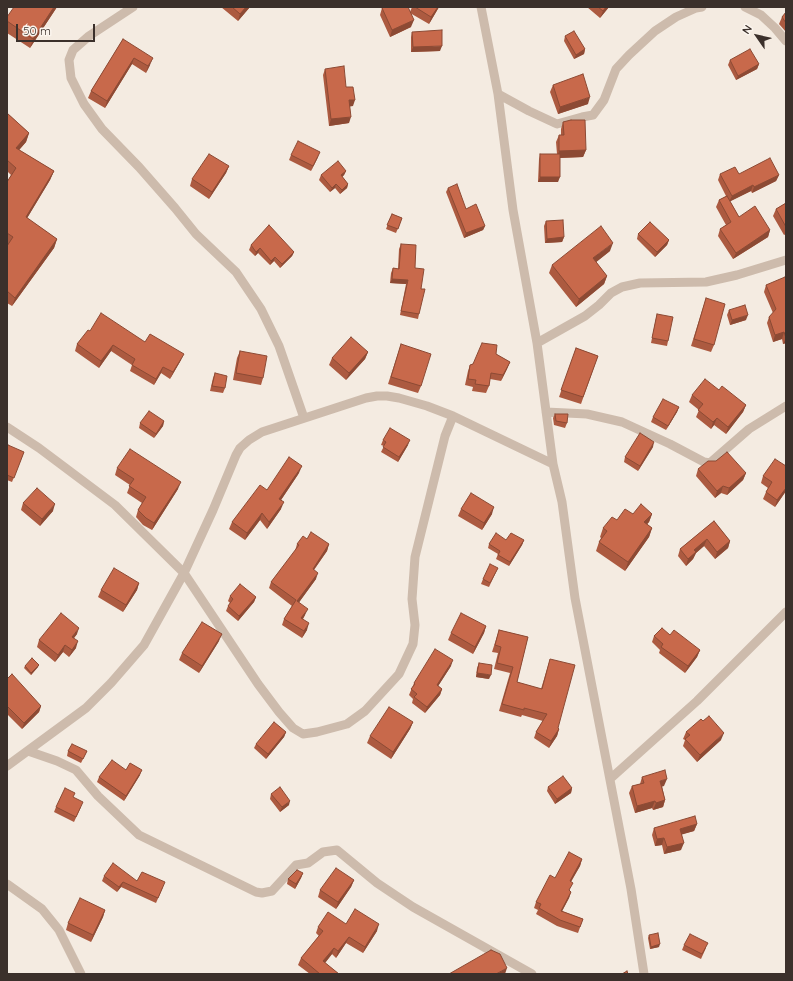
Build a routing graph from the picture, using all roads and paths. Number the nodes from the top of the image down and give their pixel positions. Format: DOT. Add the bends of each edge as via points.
graph roads {
  1 [pos="133,7"];
  2 [pos="481,7"];
  3 [pos="698,7"];
  4 [pos="745,7"];
  5 [pos="786,40"];
  6 [pos="498,94"];
  7 [pos="786,260"];
  8 [pos="537,343"];
  9 [pos="786,406"];
  10 [pos="546,412"];
  11 [pos="453,416"];
  12 [pos="304,418"];
  13 [pos="7,427"];
  14 [pos="553,464"];
  15 [pos="184,573"];
  16 [pos="786,612"];
  17 [pos="28,751"];
  18 [pos="7,766"];
  19 [pos="610,779"];
  20 [pos="7,884"];
  21 [pos="81,974"];
  22 [pos="532,974"];
  23 [pos="644,974"];
  1 -- 12 [label="street" via="89,36 73,50 69,60 71,78 84,104 102,129 138,166 196,234 236,272 261,309 279,346"];
  2 -- 6 [label="street"];
  3 -- 6 [label="street" via="655,31 628,55 616,69 604,100 593,115 557,124"];
  4 -- 5 [label="street" via="761,15"];
  6 -- 8 [label="street" via="513,210"];
  7 -- 8 [label="street" via="706,282 640,283 622,287 584,316"];
  8 -- 10 [label="street"];
  9 -- 10 [label="street" via="748,429 710,463 622,422 587,414"];
  10 -- 14 [label="street"];
  11 -- 12 [label="street" via="399,398 377,396"];
  11 -- 14 [label="street"];
  11 -- 15 [label="street" via="445,436 416,557 412,599 413,644 399,674 365,712 347,724 303,734 293,728 258,684"];
  12 -- 15 [label="street" via="262,432 240,448"];
  13 -- 15 [label="street" via="115,505"];
  14 -- 19 [label="street" via="562,502 575,598"];
  15 -- 17 [label="street" via="144,645 111,683 86,708"];
  16 -- 19 [label="street" via="697,701"];
  17 -- 18 [label="street"];
  17 -- 22 [label="street" via="76,770 98,796 140,835 256,892 272,891 296,865 308,863 323,852 337,850 413,907"];
  19 -- 23 [label="street"];
  20 -- 21 [label="street" via="42,909 59,930"];
}
